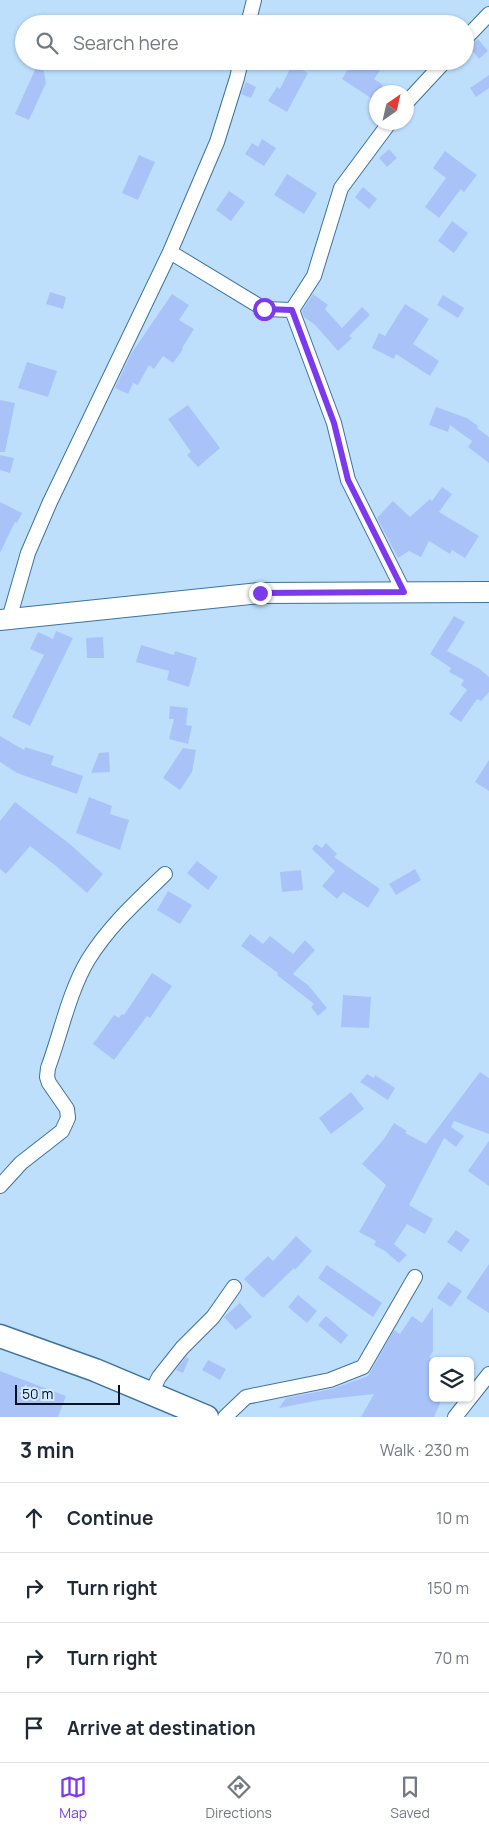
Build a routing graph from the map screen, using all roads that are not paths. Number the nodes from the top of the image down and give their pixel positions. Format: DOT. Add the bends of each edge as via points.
graph roads {
  1 [pos="254,0"];
  2 [pos="489,14"];
  3 [pos="250,15"];
  4 [pos="474,30"];
  5 [pos="239,70"];
  6 [pos="437,70"];
  7 [pos="414,94"];
  8 [pos="384,130"];
  9 [pos="170,252"];
  10 [pos="292,310"];
  11 [pos="404,592"];
  12 [pos="489,592"];
  13 [pos="5,619"];
  14 [pos="166,874"];
  15 [pos="0,1186"];
  16 [pos="414,1277"];
  17 [pos="234,1287"];
  18 [pos="0,1336"];
  19 [pos="489,1374"];
  20 [pos="151,1393"];
  21 [pos="207,1417"];
  22 [pos="225,1417"];
  23 [pos="455,1417"];
  1 -- 3 [label="street"];
  2 -- 4 [label="street"];
  5 -- 9 [label="street" via="217,142"];
  6 -- 7 [label="street"];
  8 -- 10 [label="street" via="341,188 314,276"];
  9 -- 10 [label="street" via="264,309"];
  9 -- 13 [label="street" via="50,502"];
  10 -- 11 [label="street" via="334,423 348,480"];
  11 -- 12 [label="street"];
  11 -- 13 [label="street" via="260,593"];
  14 -- 15 [label="street" via="112,926 88,961 73,993 47,1077 67,1108 68,1118 62,1131 21,1163"];
  16 -- 22 [label="street" via="363,1367 330,1380 246,1397"];
  17 -- 20 [label="street" via="214,1317 182,1348 159,1377"];
  18 -- 20 [label="main road"];
  19 -- 23 [label="street"];
  20 -- 21 [label="main road"];
}
